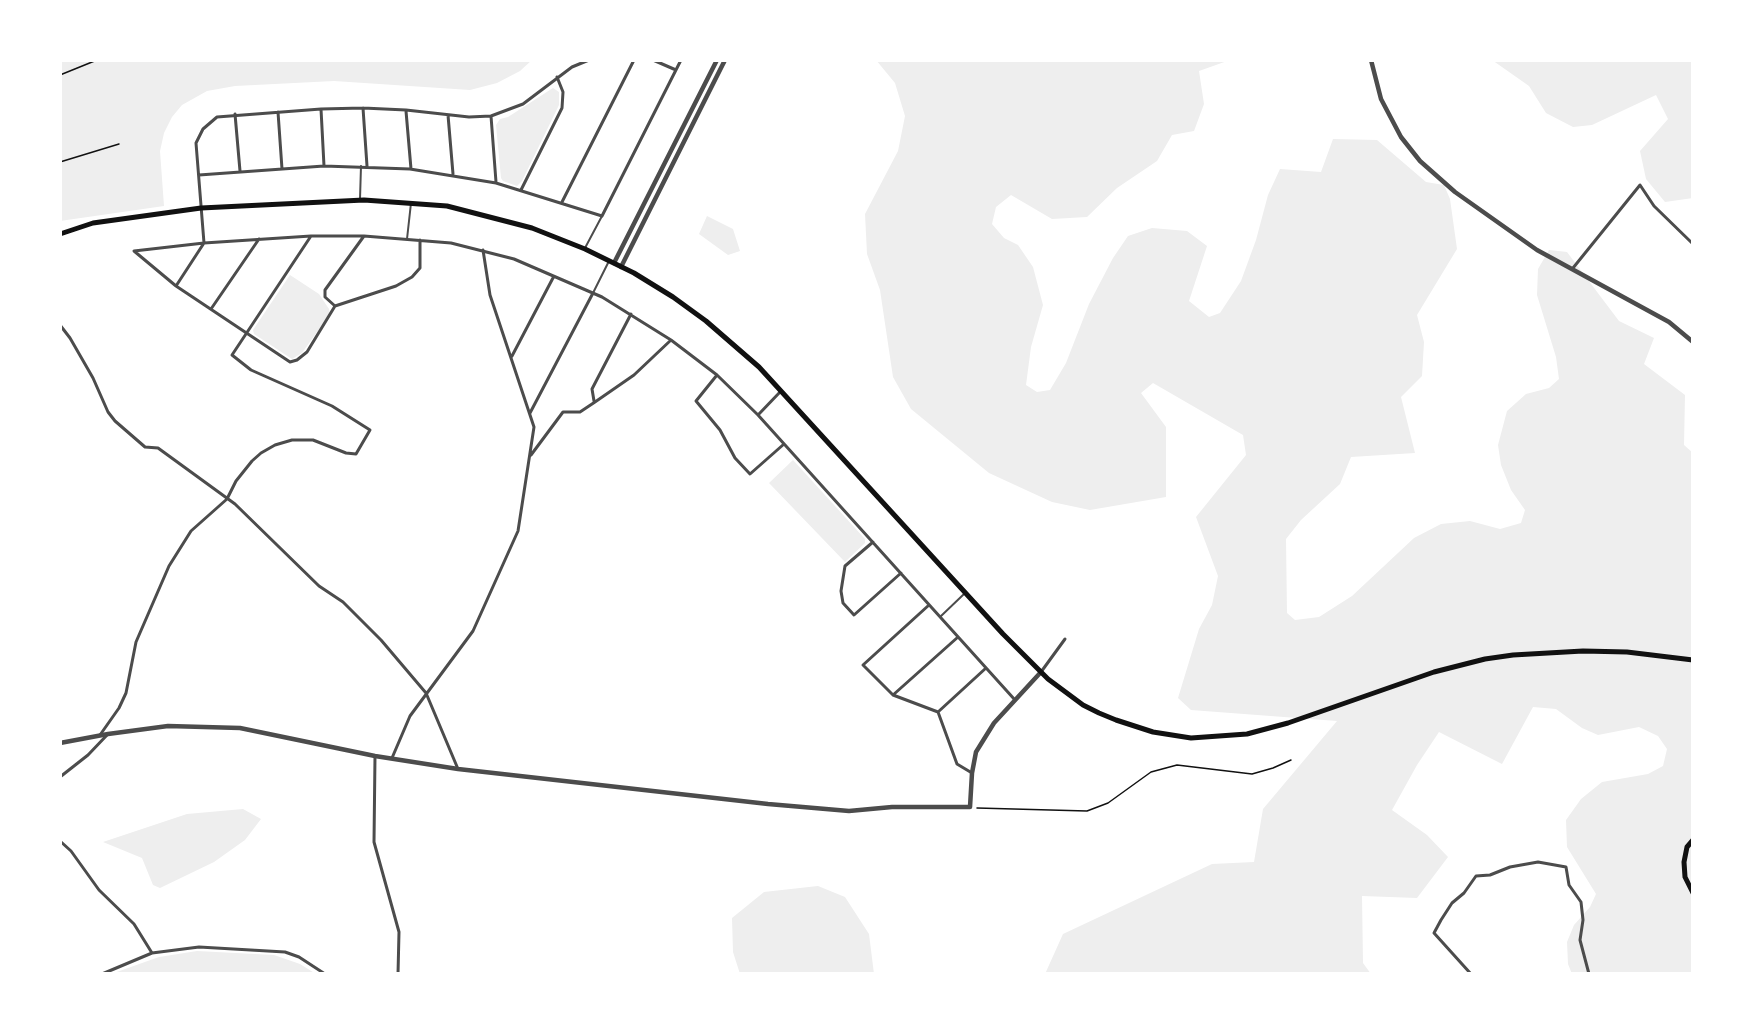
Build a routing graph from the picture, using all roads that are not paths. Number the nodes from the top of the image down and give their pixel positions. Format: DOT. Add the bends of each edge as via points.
graph roads {
  1 [pos="589,60"];
  2 [pos="634,60"];
  3 [pos="654,60"];
  4 [pos="681,60"];
  5 [pos="717,60"];
  6 [pos="725,60"];
  7 [pos="1371,60"];
  8 [pos="677,70"];
  9 [pos="557,77"];
  10 [pos="363,108"];
  11 [pos="321,109"];
  12 [pos="406,110"];
  13 [pos="278,112"];
  14 [pos="235,114"];
  15 [pos="448,115"];
  16 [pos="490,116"];
  17 [pos="683,126"];
  18 [pos="691,130"];
  19 [pos="324,166"];
  20 [pos="361,166"];
  21 [pos="368,166"];
  22 [pos="282,169"];
  23 [pos="411,169"];
  24 [pos="240,171"];
  25 [pos="198,174"];
  26 [pos="453,174"];
  27 [pos="496,183"];
  28 [pos="521,190"];
  29 [pos="360,200"];
  30 [pos="562,202"];
  31 [pos="411,203"];
  32 [pos="201,208"];
  33 [pos="602,216"];
  34 [pos="60,234"];
  35 [pos="311,236"];
  36 [pos="364,236"];
  37 [pos="259,239"];
  38 [pos="407,239"];
  39 [pos="420,240"];
  40 [pos="204,243"];
  41 [pos="1693,244"];
  42 [pos="585,249"];
  43 [pos="483,250"];
  44 [pos="611,262"];
  45 [pos="621,267"];
  46 [pos="1572,269"];
  47 [pos="554,276"];
  48 [pos="176,285"];
  49 [pos="593,293"];
  50 [pos="335,306"];
  51 [pos="211,309"];
  52 [pos="631,314"];
  53 [pos="60,326"];
  54 [pos="247,333"];
  55 [pos="671,340"];
  56 [pos="1693,342"];
  57 [pos="512,356"];
  58 [pos="717,375"];
  59 [pos="781,391"];
  60 [pos="595,402"];
  61 [pos="530,414"];
  62 [pos="758,415"];
  63 [pos="533,435"];
  64 [pos="542,440"];
  65 [pos="784,444"];
  66 [pos="530,457"];
  67 [pos="227,499"];
  68 [pos="873,542"];
  69 [pos="901,573"];
  70 [pos="966,593"];
  71 [pos="929,605"];
  72 [pos="940,617"];
  73 [pos="958,637"];
  74 [pos="1065,639"];
  75 [pos="1693,660"];
  76 [pos="986,668"];
  77 [pos="1041,672"];
  78 [pos="426,693"];
  79 [pos="893,695"];
  80 [pos="1015,700"];
  81 [pos="938,712"];
  82 [pos="108,734"];
  83 [pos="100,735"];
  84 [pos="60,743"];
  85 [pos="375,756"];
  86 [pos="392,758"];
  87 [pos="458,769"];
  88 [pos="972,773"];
  89 [pos="60,777"];
  90 [pos="1693,840"];
  91 [pos="60,841"];
  92 [pos="1693,893"];
  93 [pos="152,953"];
  94 [pos="102,974"];
  95 [pos="325,974"];
  96 [pos="398,974"];
  97 [pos="1471,974"];
  98 [pos="1589,974"];
  1 -- 9 [label="street"];
  2 -- 30 [label="street"];
  3 -- 8 [label="street"];
  4 -- 8 [label="street"];
  5 -- 17 [label="street"];
  6 -- 18 [label="street"];
  7 -- 46 [label="street" via="1389,118 1420,161 1484,214"];
  8 -- 33 [label="street"];
  9 -- 16 [label="street" via="523,104"];
  9 -- 28 [label="street" via="563,92 562,108"];
  10 -- 11 [label="street"];
  10 -- 12 [label="street"];
  10 -- 21 [label="street"];
  11 -- 13 [label="street"];
  11 -- 19 [label="street"];
  12 -- 15 [label="street"];
  12 -- 23 [label="street"];
  13 -- 14 [label="street"];
  13 -- 22 [label="street"];
  14 -- 24 [label="street"];
  14 -- 25 [label="street" via="217,117 203,129 196,143"];
  15 -- 16 [label="street"];
  15 -- 26 [label="street"];
  16 -- 27 [label="street"];
  17 -- 18 [label="street"];
  17 -- 44 [label="street"];
  18 -- 45 [label="street"];
  19 -- 20 [label="street"];
  19 -- 22 [label="street"];
  20 -- 21 [label="street"];
  20 -- 29 [label="street"];
  21 -- 23 [label="street"];
  22 -- 24 [label="street"];
  23 -- 26 [label="street"];
  24 -- 25 [label="street"];
  25 -- 32 [label="street"];
  26 -- 27 [label="street"];
  27 -- 28 [label="street"];
  28 -- 30 [label="street"];
  29 -- 31 [label="main road"];
  29 -- 32 [label="main road"];
  30 -- 33 [label="street"];
  31 -- 38 [label="street"];
  31 -- 42 [label="main road" via="447,206 532,228"];
  32 -- 34 [label="main road" via="93,223"];
  32 -- 40 [label="street"];
  33 -- 42 [label="street"];
  35 -- 36 [label="street"];
  35 -- 37 [label="street"];
  35 -- 54 [label="street"];
  36 -- 38 [label="street"];
  36 -- 50 [label="street" via="325,290 325,297"];
  37 -- 40 [label="street"];
  37 -- 51 [label="street"];
  38 -- 39 [label="street"];
  39 -- 43 [label="street"];
  39 -- 50 [label="street" via="420,268 412,277"];
  40 -- 48 [label="street"];
  40 -- 48 [label="street" via="134,251"];
  41 -- 46 [label="street" via="1654,206 1640,185"];
  42 -- 44 [label="main road"];
  43 -- 47 [label="street"];
  43 -- 57 [label="street" via="490,295"];
  44 -- 45 [label="main road"];
  44 -- 49 [label="street"];
  45 -- 59 [label="main road" via="706,321"];
  46 -- 56 [label="street" via="1669,322"];
  47 -- 49 [label="street"];
  47 -- 57 [label="street"];
  48 -- 51 [label="street"];
  49 -- 52 [label="street"];
  49 -- 61 [label="street"];
  50 -- 54 [label="street" via="307,352 297,360 290,362"];
  51 -- 54 [label="street"];
  52 -- 55 [label="street"];
  52 -- 60 [label="street" via="592,389"];
  53 -- 67 [label="street" via="115,421 145,447 158,448"];
  54 -- 67 [label="street" via="231,356 251,370 351,416 370,430 356,454 314,440 275,445 252,461"];
  55 -- 58 [label="street"];
  55 -- 60 [label="street" via="634,375"];
  57 -- 61 [label="street"];
  58 -- 62 [label="street"];
  58 -- 65 [label="street" via="696,401 750,474"];
  59 -- 62 [label="street"];
  59 -- 70 [label="main road"];
  60 -- 64 [label="street" via="580,412 563,412"];
  61 -- 63 [label="street"];
  62 -- 65 [label="street"];
  63 -- 64 [label="street" via="535,440"];
  63 -- 66 [label="street"];
  64 -- 66 [label="street"];
  65 -- 68 [label="street"];
  66 -- 78 [label="street" via="518,531 504,564 473,631"];
  67 -- 78 [label="street" via="319,586 343,602"];
  67 -- 83 [label="street" via="191,531 169,566 136,642 126,693"];
  68 -- 69 [label="street"];
  68 -- 69 [label="street" via="845,566 843,603 854,615"];
  69 -- 71 [label="street"];
  70 -- 72 [label="street"];
  70 -- 77 [label="main road"];
  71 -- 72 [label="street"];
  71 -- 79 [label="street" via="863,665"];
  72 -- 73 [label="street"];
  73 -- 76 [label="street"];
  73 -- 79 [label="street"];
  74 -- 77 [label="street"];
  75 -- 77 [label="main road" via="1583,651 1504,656 1418,677 1267,729 1208,738 1153,732 1116,720 1083,705"];
  76 -- 80 [label="street"];
  76 -- 81 [label="street"];
  77 -- 80 [label="street"];
  78 -- 86 [label="street" via="410,716"];
  78 -- 87 [label="street"];
  79 -- 81 [label="street"];
  80 -- 88 [label="street" via="983,739"];
  81 -- 88 [label="street" via="957,764"];
  82 -- 83 [label="street"];
  82 -- 85 [label="street" via="168,726 240,728"];
  82 -- 89 [label="street"];
  83 -- 84 [label="street"];
  85 -- 86 [label="street"];
  85 -- 96 [label="street" via="374,842 399,932"];
  86 -- 87 [label="street"];
  87 -- 88 [label="street" via="849,811 970,807"];
  90 -- 92 [label="main road" via="1684,862 1685,877"];
  91 -- 93 [label="street" via="71,850 99,890 134,924"];
  93 -- 94 [label="street"];
  93 -- 95 [label="street" via="199,947 285,952"];
  97 -- 98 [label="street" via="1434,933 1452,903 1476,876 1538,862 1566,867 1569,885 1581,902 1580,940"];
}
